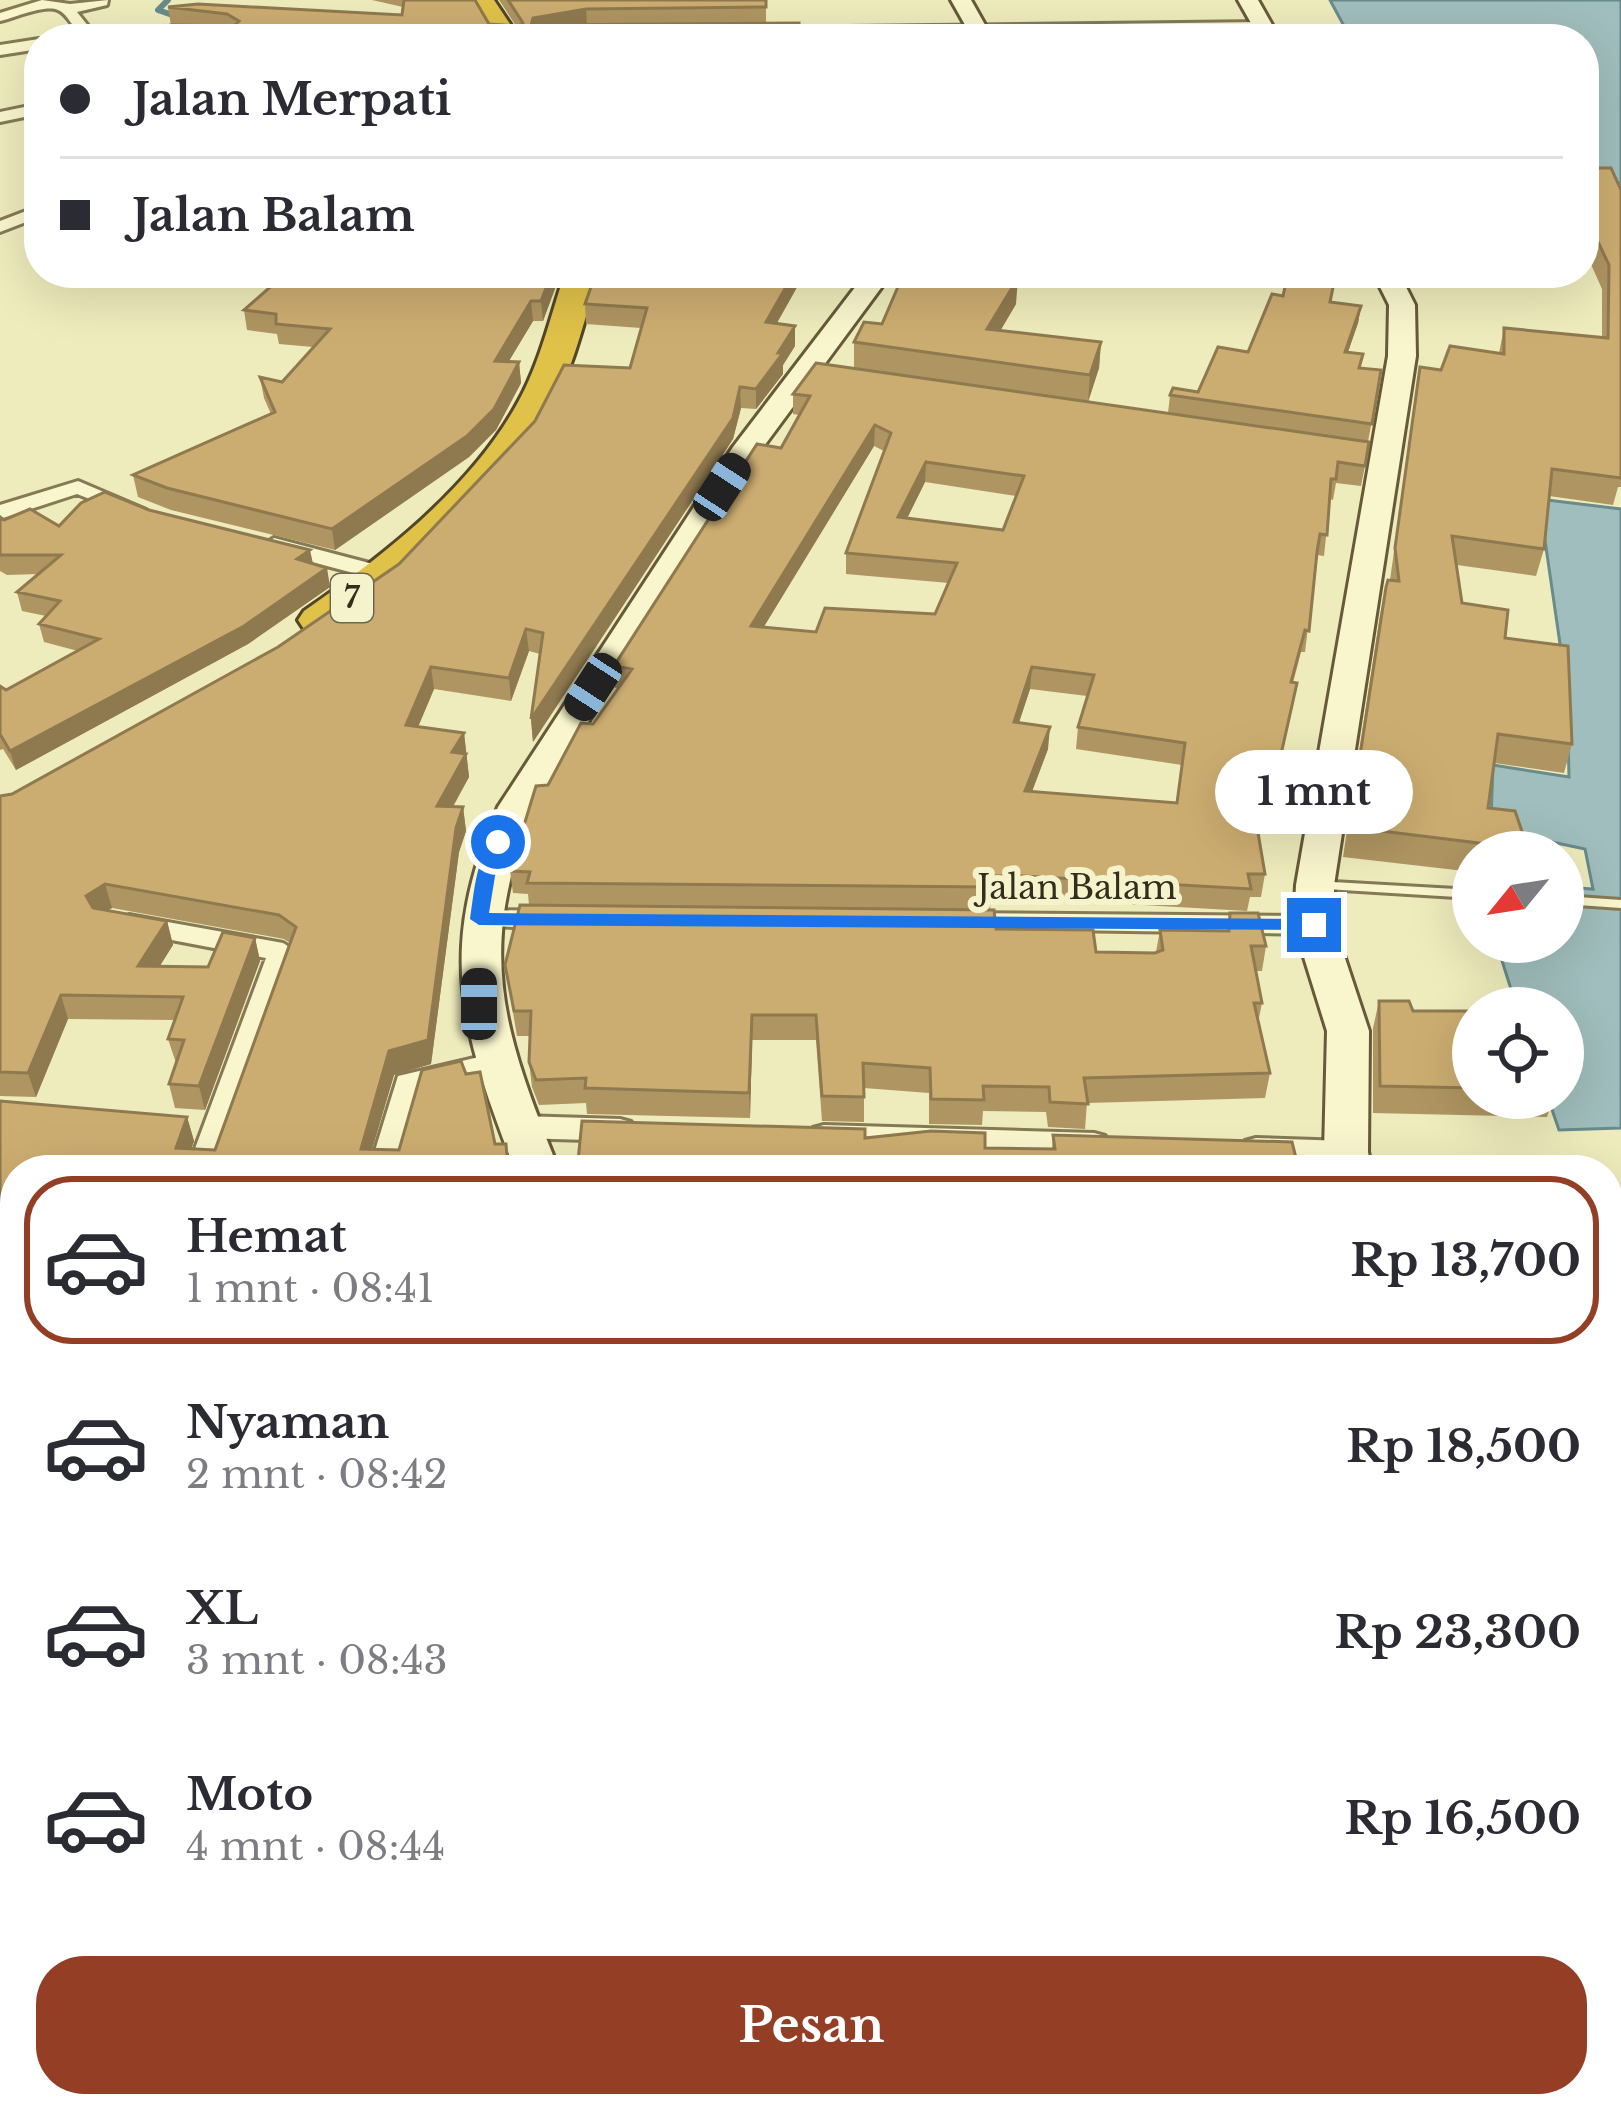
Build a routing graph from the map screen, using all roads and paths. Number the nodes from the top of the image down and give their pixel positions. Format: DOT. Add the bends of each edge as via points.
graph roads {
  1 [pos="102,2"];
  2 [pos="56,4"];
  3 [pos="0,17"];
  4 [pos="577,288"];
  5 [pos="869,288"];
  6 [pos="1394,288"];
  7 [pos="0,512"];
  8 [pos="162,520"];
  9 [pos="256,540"];
  10 [pos="384,574"];
  11 [pos="282,645"];
  12 [pos="1315,885"];
  13 [pos="1452,893"];
  14 [pos="1584,901"];
  15 [pos="1621,904"];
  16 [pos="479,919"];
  17 [pos="599,920"];
  18 [pos="111,921"];
  19 [pos="932,922"];
  20 [pos="1314,925"];
  21 [pos="496,1063"];
  22 [pos="520,1127"];
  23 [pos="662,1132"];
  24 [pos="803,1136"];
  25 [pos="1133,1146"];
  26 [pos="1228,1148"];
  27 [pos="204,1155"];
  28 [pos="389,1155"];
  29 [pos="531,1155"];
  30 [pos="1293,1155"];
  31 [pos="1348,1155"];
  1 -- 2 [label="street"];
  2 -- 3 [label="street"];
  4 -- 10 [label="highway, 7" via="537,402 515,439"];
  5 -- 16 [label="street" via="516,807 486,876"];
  6 -- 12 [label="street" via="1402,305 1402,356 1375,454"];
  7 -- 8 [label="street" via="78,487"];
  9 -- 10 [label="street"];
  10 -- 11 [label="highway, 7"];
  12 -- 13 [label="lane"];
  12 -- 20 [label="street"];
  14 -- 15 [label="lane"];
  16 -- 17 [label="street"];
  16 -- 21 [label="street" via="479,1004"];
  18 -- 27 [label="street" via="283,952 206,1126"];
  19 -- 20 [label="street, Jalan Balam"];
  20 -- 31 [label="street" via="1348,1031"];
  21 -- 22 [label="street"];
  21 -- 28 [label="street" via="409,1083"];
  22 -- 23 [label="street"];
  22 -- 29 [label="street"];
  24 -- 25 [label="street"];
  26 -- 30 [label="street"];
}
